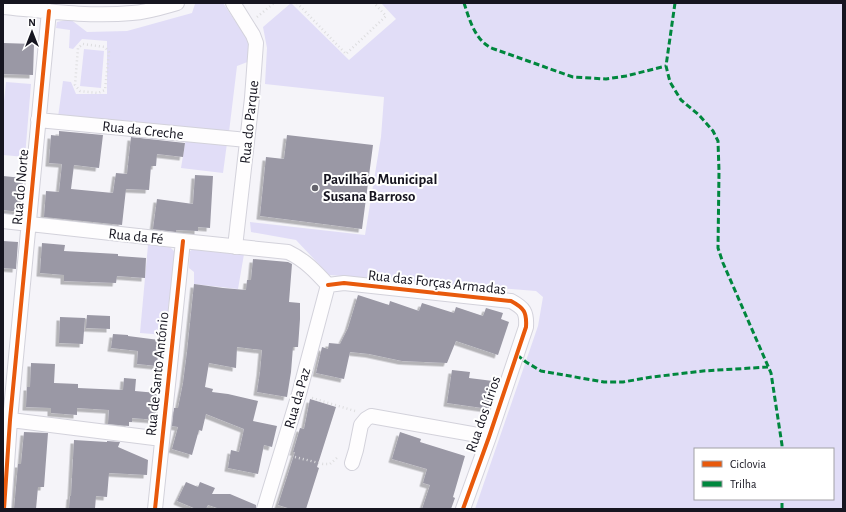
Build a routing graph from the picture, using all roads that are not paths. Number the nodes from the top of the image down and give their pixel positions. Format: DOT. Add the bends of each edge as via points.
graph roads {
  1 [pos="178,3"];
  2 [pos="233,3"];
  3 [pos="3,7"];
  4 [pos="48,11"];
  5 [pos="38,120"];
  6 [pos="247,140"];
  7 [pos="3,221"];
  8 [pos="28,225"];
  9 [pos="182,241"];
  10 [pos="235,247"];
  11 [pos="328,285"];
  12 [pos="526,327"];
  13 [pos="7,419"];
  14 [pos="489,437"];
  15 [pos="162,439"];
  16 [pos="352,463"];
  17 [pos="4,509"];
  18 [pos="155,509"];
  19 [pos="264,509"];
  20 [pos="463,509"];
  1 -- 4 [label="street" via="133,13"];
  2 -- 6 [label="street, Rua do Parque" via="256,43"];
  3 -- 4 [label="street"];
  4 -- 5 [label="street, Rua do Norte"];
  5 -- 6 [label="street, Rua da Creche"];
  5 -- 8 [label="street, Rua do Norte"];
  6 -- 10 [label="street, Rua do Parque"];
  7 -- 8 [label="street, Rua da Fé"];
  8 -- 9 [label="street, Rua da Fé"];
  8 -- 13 [label="street, Rua do Norte"];
  9 -- 10 [label="street, Rua da Fé"];
  9 -- 15 [label="street, Rua de Santo António"];
  10 -- 11 [label="street, Rua da Fé" via="288,252 299,257"];
  11 -- 12 [label="street, Rua das Forças Armadas" via="344,283 511,301 524,311"];
  11 -- 19 [label="street, Rua da Paz" via="299,394"];
  12 -- 14 [label="street, Rua dos Lírios"];
  13 -- 15 [label="street"];
  13 -- 17 [label="street, Rua do Norte"];
  14 -- 16 [label="street" via="371,416 361,425"];
  14 -- 20 [label="street, Rua dos Lírios"];
  15 -- 18 [label="street, Rua de Santo António"];
}
